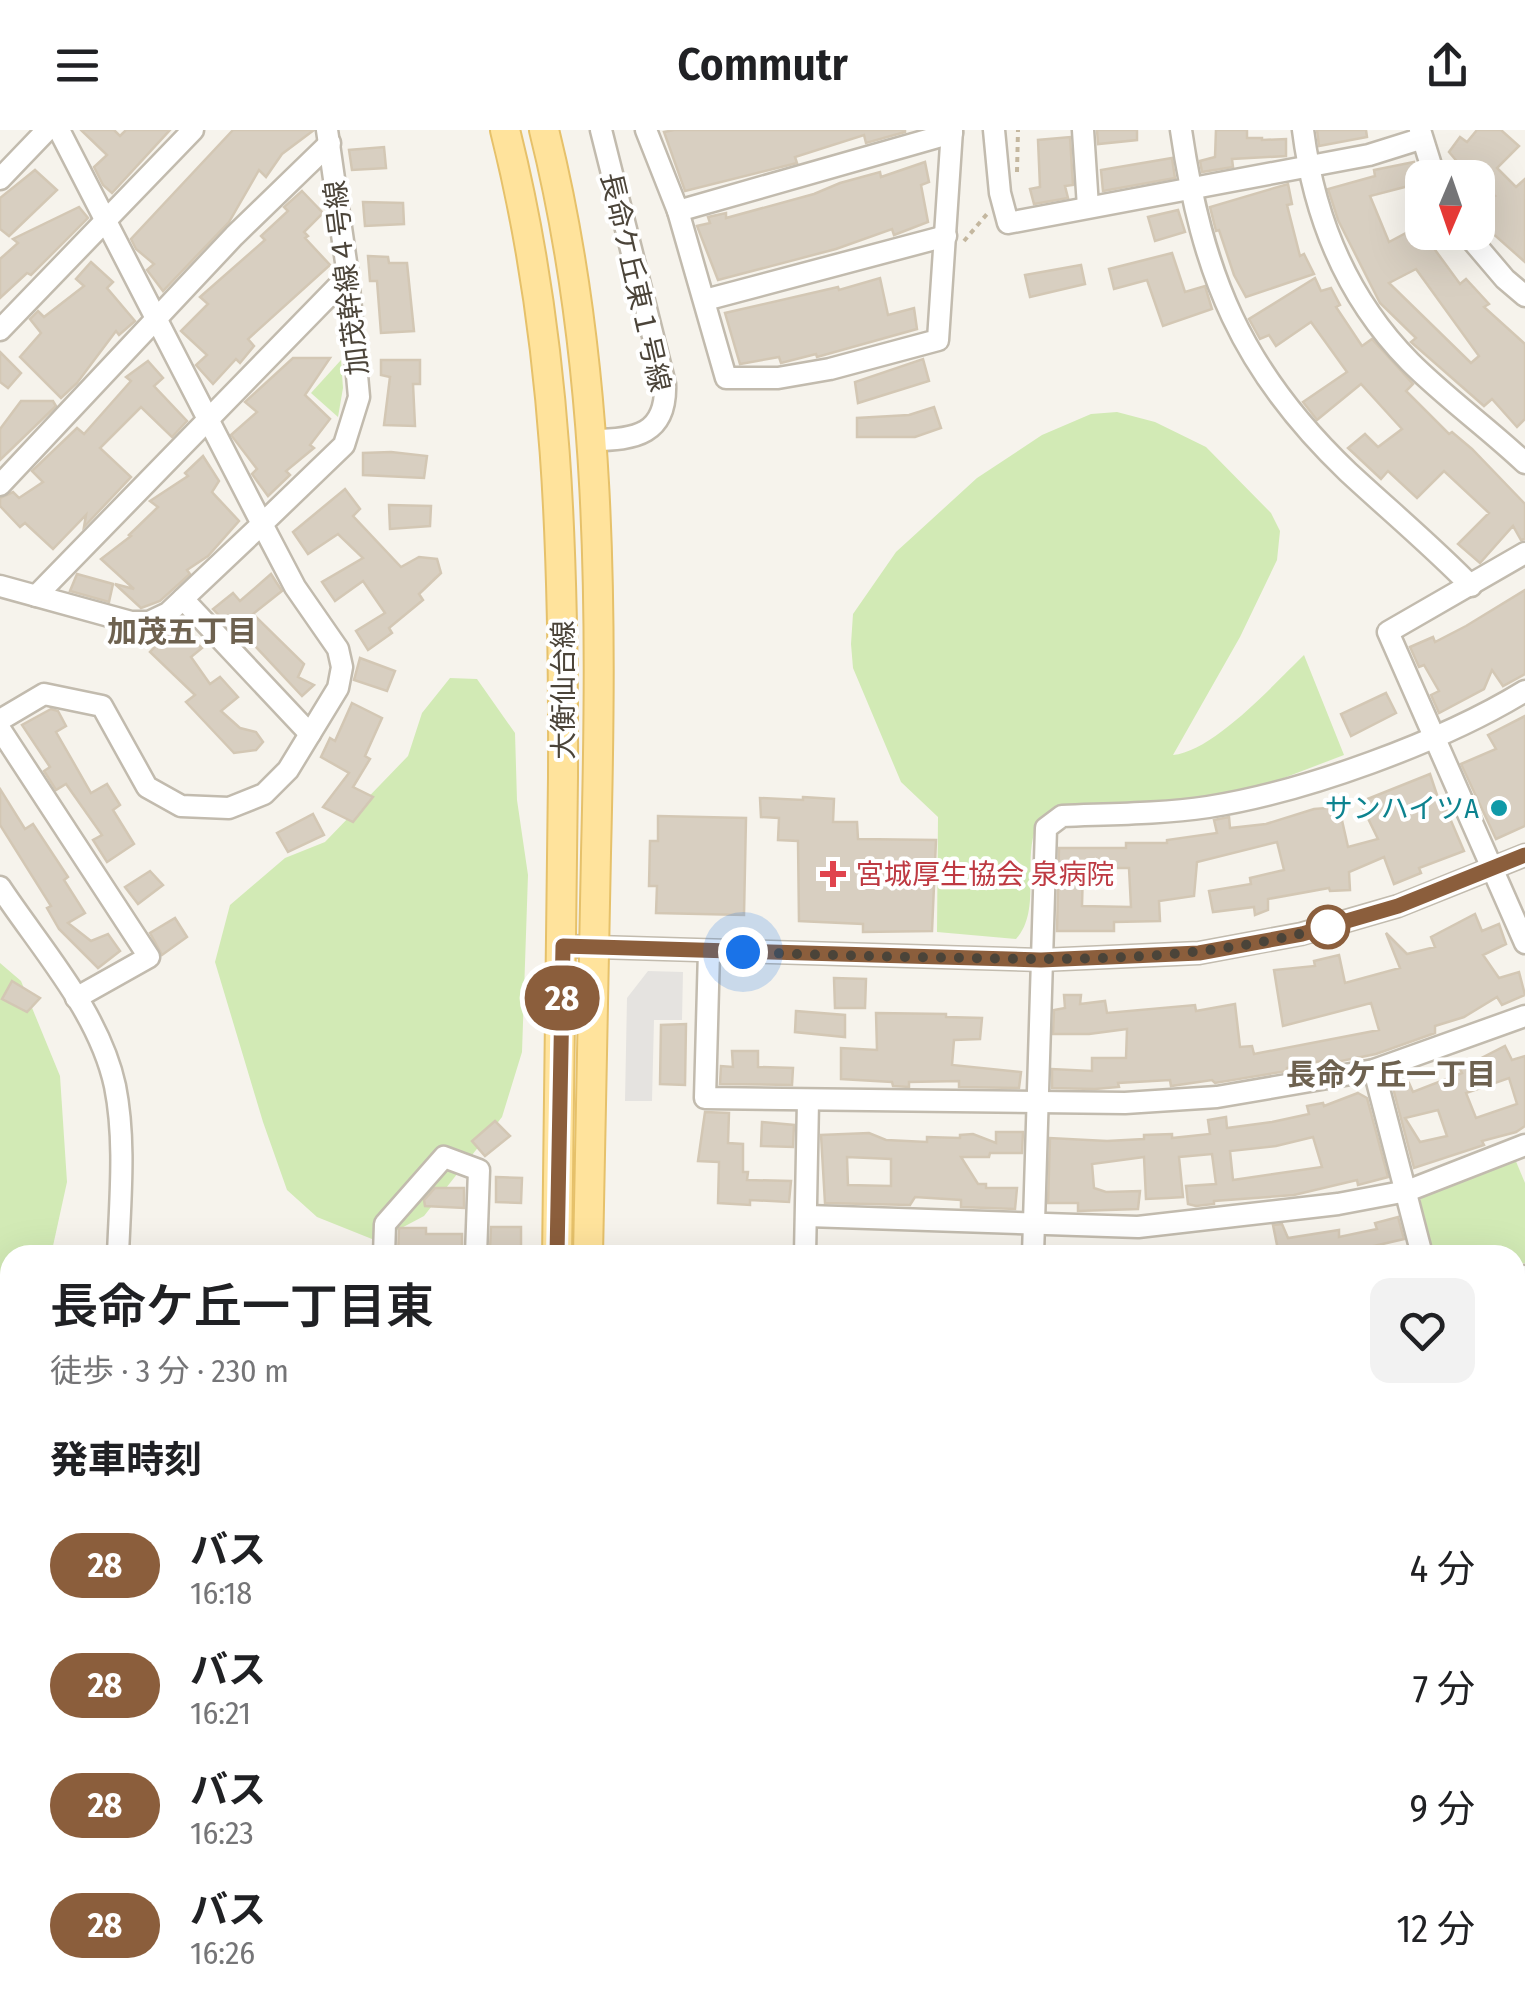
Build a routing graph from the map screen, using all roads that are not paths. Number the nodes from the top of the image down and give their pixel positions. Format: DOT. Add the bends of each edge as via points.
graph roads {
  1 [pos="46,130"];
  2 [pos="59,130"];
  3 [pos="193,130"];
  4 [pos="506,130"];
  5 [pos="544,130"];
  6 [pos="601,130"];
  7 [pos="646,130"];
  8 [pos="994,130"];
  9 [pos="1083,130"];
  10 [pos="1181,130"];
  11 [pos="1303,130"];
  12 [pos="952,132"];
  13 [pos="1420,134"];
  14 [pos="328,137"];
  15 [pos="1429,160"];
  16 [pos="1308,165"];
  17 [pos="0,179"];
  18 [pos="1189,187"];
  19 [pos="1088,207"];
  20 [pos="678,210"];
  21 [pos="104,222"];
  22 [pos="946,246"];
  23 [pos="1480,250"];
  24 [pos="348,276"];
  25 [pos="1525,296"];
  26 [pos="705,300"];
  27 [pos="155,320"];
  28 [pos="0,330"];
  29 [pos="209,422"];
  30 [pos="592,440"];
  31 [pos="1525,463"];
  32 [pos="0,485"];
  33 [pos="262,524"];
  34 [pos="1525,552"];
  35 [pos="0,586"];
  36 [pos="1471,586"];
  37 [pos="36,596"];
  38 [pos="183,599"];
  39 [pos="1525,691"];
  40 [pos="0,720"];
  41 [pos="0,729"];
  42 [pos="310,734"];
  43 [pos="1434,735"];
  44 [pos="1525,855"];
  45 [pos="1492,870"];
  46 [pos="0,887"];
  47 [pos="1525,943"];
  48 [pos="563,946"];
  49 [pos="595,948"];
  50 [pos="709,951"];
  51 [pos="1041,960"];
  52 [pos="76,998"];
  53 [pos="1525,1016"];
  54 [pos="1374,1070"];
  55 [pos="808,1101"];
  56 [pos="1038,1103"];
  57 [pos="1525,1145"];
  58 [pos="1406,1191"];
  59 [pos="808,1216"];
  60 [pos="1034,1224"];
  61 [pos="118,1245"];
  62 [pos="384,1245"];
  63 [pos="476,1245"];
  64 [pos="556,1245"];
  65 [pos="588,1245"];
  66 [pos="806,1245"];
  67 [pos="1033,1245"];
  68 [pos="1420,1245"];
  1 -- 17 [label="street"];
  2 -- 21 [label="street"];
  3 -- 21 [label="street"];
  4 -- 48 [label="main road, 大衡仙台線" via="532,252 552,405 564,586"];
  5 -- 30 [label="main road, 大衡仙台線" via="583,326"];
  6 -- 30 [label="street, 長命ケ丘東１号線" via="666,402 660,421 645,433"];
  7 -- 20 [label="street"];
  8 -- 19 [label="street" via="1008,223"];
  9 -- 19 [label="street"];
  10 -- 18 [label="street"];
  11 -- 16 [label="street"];
  12 -- 20 [label="street"];
  12 -- 22 [label="street"];
  13 -- 15 [label="street"];
  13 -- 16 [label="street" via="1369,155"];
  14 -- 24 [label="street, 加茂幹線４号線"];
  14 -- 27 [label="street"];
  16 -- 18 [label="street"];
  16 -- 31 [label="street" via="1345,277 1380,327"];
  18 -- 19 [label="street"];
  18 -- 36 [label="street" via="1214,280 1271,384 1348,471"];
  20 -- 26 [label="street"];
  21 -- 27 [label="street"];
  21 -- 28 [label="street"];
  22 -- 26 [label="street"];
  22 -- 26 [label="street" via="938,340 830,369 726,378"];
  23 -- 25 [label="street"];
  24 -- 29 [label="street"];
  24 -- 33 [label="street, 加茂幹線４号線" via="360,397 344,444"];
  27 -- 29 [label="street"];
  27 -- 32 [label="street"];
  29 -- 33 [label="street"];
  29 -- 37 [label="street"];
  30 -- 49 [label="main road, 大衡仙台線" via="600,589"];
  33 -- 38 [label="street, 加茂幹線４号線"];
  33 -- 42 [label="street" via="338,649 338,688"];
  34 -- 36 [label="street"];
  35 -- 37 [label="street, 加茂幹線４号線"];
  36 -- 43 [label="street" via="1388,632"];
  37 -- 38 [label="street, 加茂幹線４号線" via="131,622 150,622"];
  38 -- 42 [label="street"];
  39 -- 43 [label="street"];
  40 -- 42 [label="street" via="44,694 102,706 147,788 182,806 230,808 264,794"];
  41 -- 52 [label="street" via="148,957"];
  43 -- 45 [label="street"];
  43 -- 51 [label="street" via="1370,763 1209,807 1062,816 1046,828"];
  44 -- 45 [label="street"];
  45 -- 47 [label="street"];
  45 -- 51 [label="street" via="1302,934 1199,953"];
  46 -- 52 [label="street"];
  48 -- 49 [label="street"];
  48 -- 64 [label="main road, 大衡仙台線"];
  49 -- 50 [label="street"];
  49 -- 65 [label="main road, 大衡仙台線"];
  50 -- 51 [label="street"];
  50 -- 55 [label="street" via="705,1098"];
  51 -- 56 [label="street"];
  52 -- 61 [label="street" via="115,1084"];
  53 -- 54 [label="street"];
  54 -- 56 [label="street" via="1217,1097"];
  54 -- 58 [label="street"];
  55 -- 56 [label="street"];
  55 -- 59 [label="street"];
  56 -- 60 [label="street"];
  57 -- 58 [label="street"];
  58 -- 60 [label="street" via="1138,1227"];
  58 -- 68 [label="street"];
  59 -- 60 [label="street"];
  59 -- 66 [label="street"];
  60 -- 67 [label="street"];
  62 -- 63 [label="street" via="385,1224 444,1157 479,1170"];
}
